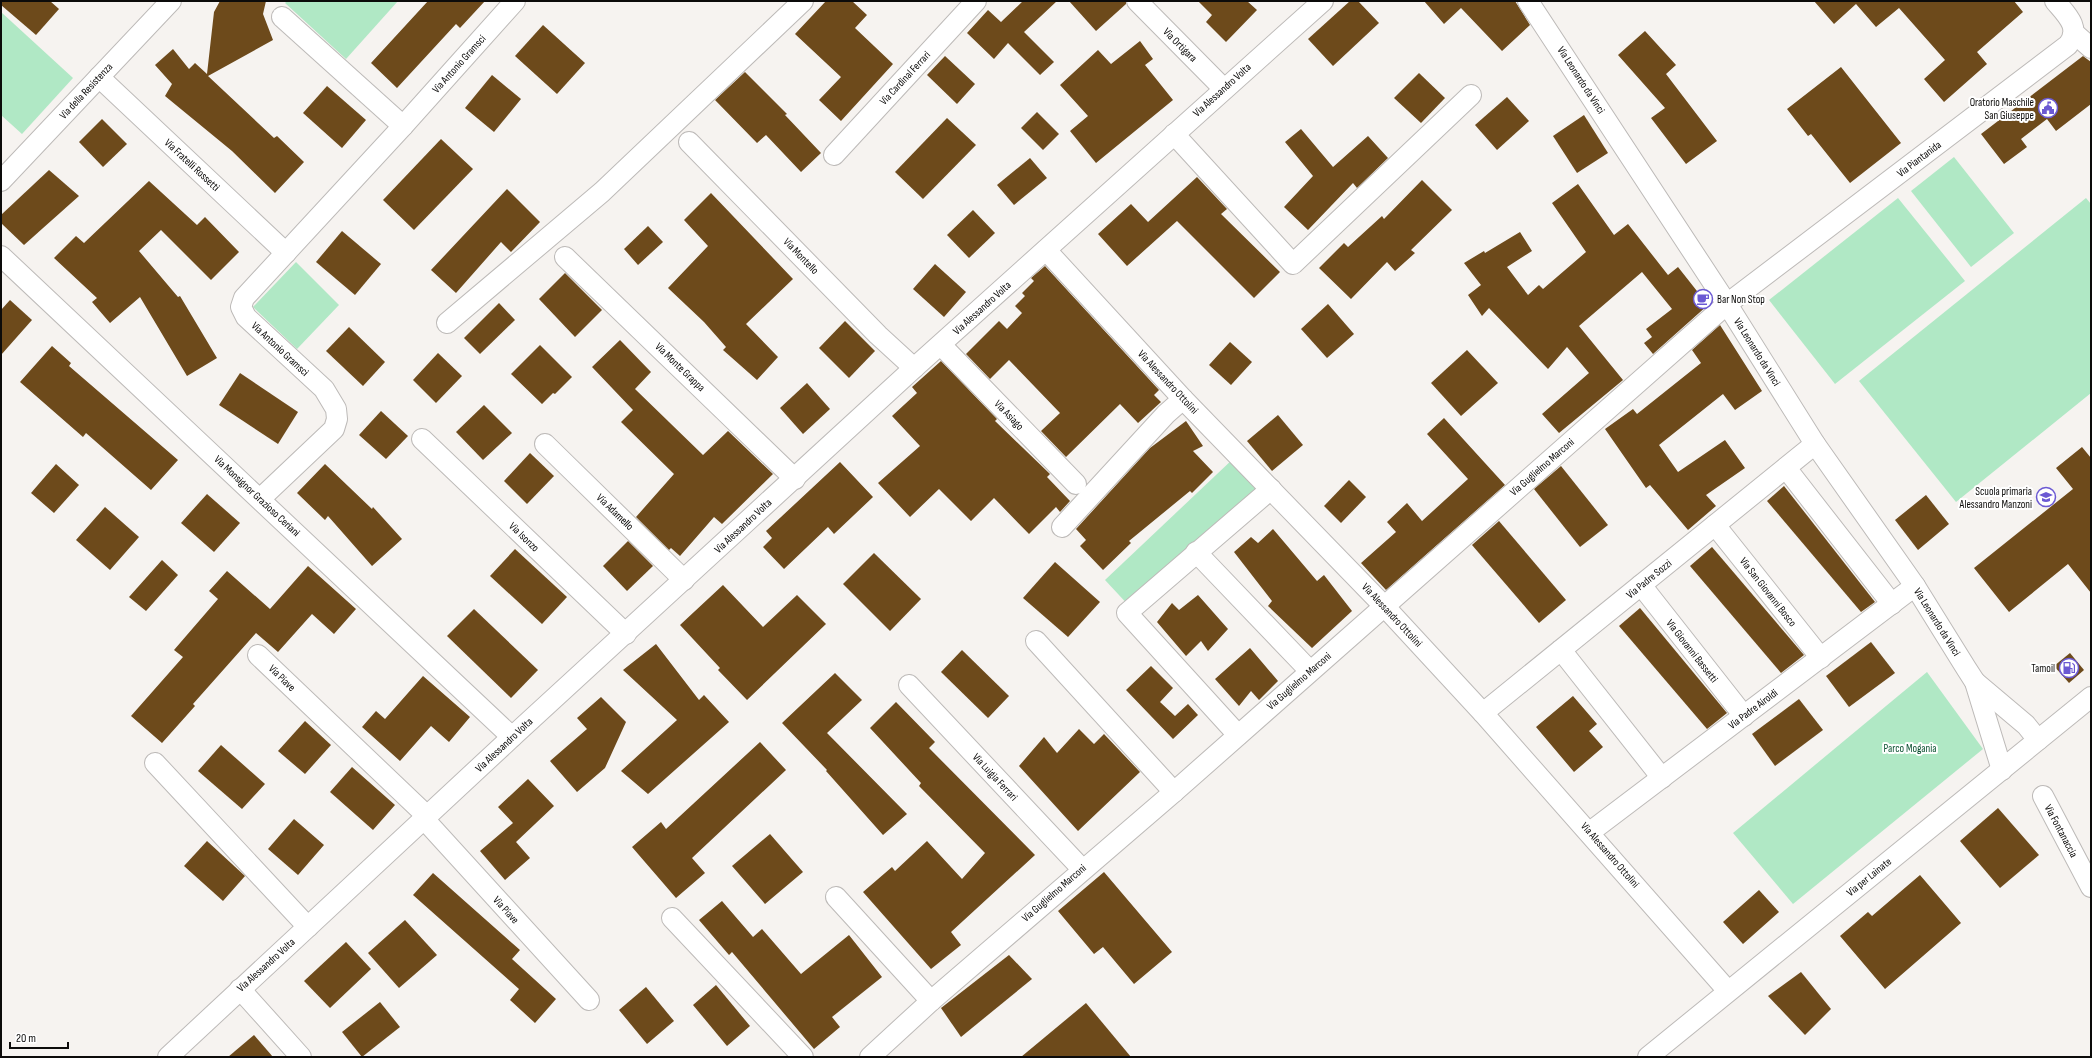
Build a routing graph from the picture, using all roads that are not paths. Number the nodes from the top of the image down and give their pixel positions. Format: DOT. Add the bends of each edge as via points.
graph roads {
  1 [pos="171,1"];
  2 [pos="515,1"];
  3 [pos="803,1"];
  4 [pos="976,1"];
  5 [pos="1137,1"];
  6 [pos="1323,1"];
  7 [pos="1528,1"];
  8 [pos="2055,1"];
  9 [pos="282,16"];
  10 [pos="2083,30"];
  11 [pos="2091,48"];
  12 [pos="98,77"];
  13 [pos="1224,89"];
  14 [pos="1471,95"];
  15 [pos="403,126"];
  16 [pos="1174,134"];
  17 [pos="689,142"];
  18 [pos="834,155"];
  19 [pos="1,181"];
  20 [pos="1046,250"];
  21 [pos="286,253"];
  22 [pos="1,256"];
  23 [pos="565,256"];
  24 [pos="1727,304"];
  25 [pos="446,323"];
  26 [pos="941,345"];
  27 [pos="914,368"];
  28 [pos="1184,399"];
  29 [pos="422,440"];
  30 [pos="545,444"];
  31 [pos="1815,444"];
  32 [pos="1786,468"];
  33 [pos="795,479"];
  34 [pos="1076,484"];
  35 [pos="1271,489"];
  36 [pos="260,499"];
  37 [pos="1715,525"];
  38 [pos="1062,527"];
  39 [pos="1196,552"];
  40 [pos="684,580"];
  41 [pos="1641,585"];
  42 [pos="1915,586"];
  43 [pos="1892,604"];
  44 [pos="1385,607"];
  45 [pos="626,634"];
  46 [pos="1036,641"];
  47 [pos="1561,650"];
  48 [pos="258,655"];
  49 [pos="1821,658"];
  50 [pos="1310,671"];
  51 [pos="1974,682"];
  52 [pos="909,685"];
  53 [pos="2091,697"];
  54 [pos="1483,713"];
  55 [pos="1744,716"];
  56 [pos="1238,735"];
  57 [pos="512,737"];
  58 [pos="2038,740"];
  59 [pos="155,764"];
  60 [pos="2002,770"];
  61 [pos="1662,778"];
  62 [pos="1174,792"];
  63 [pos="2043,796"];
  64 [pos="426,818"];
  65 [pos="1590,832"];
  66 [pos="1082,869"];
  67 [pos="2091,887"];
  68 [pos="836,897"];
  69 [pos="672,918"];
  70 [pos="308,927"];
  71 [pos="240,989"];
  72 [pos="1728,991"];
  73 [pos="589,1000"];
  74 [pos="931,1001"];
  75 [pos="168,1057"];
  76 [pos="301,1057"];
  77 [pos="803,1057"];
  78 [pos="870,1057"];
  79 [pos="1648,1057"];
  1 -- 12 [label="street, Via della Resistenza"];
  2 -- 15 [label="street, Via Antonio Gramsci"];
  3 -- 25 [label="street" via="602,192"];
  4 -- 18 [label="street, Via Cardinal Ferrari"];
  5 -- 13 [label="street, Via Ortigara"];
  6 -- 13 [label="street, Via Alessandro Volta"];
  7 -- 24 [label="street, Via Leonardo da Vinci"];
  8 -- 10 [label="street"];
  9 -- 15 [label="street"];
  10 -- 11 [label="street"];
  10 -- 24 [label="street, Via Piantanida" via="2068,46"];
  12 -- 19 [label="street, Via della Resistenza"];
  12 -- 21 [label="street, Via Fratelli Rossetti"];
  13 -- 16 [label="street, Via Alessandro Volta"];
  14 -- 16 [label="street" via="1293,264"];
  15 -- 21 [label="street, Via Antonio Gramsci"];
  16 -- 20 [label="street, Via Alessandro Volta"];
  17 -- 27 [label="street, Via Montello" via="878,335"];
  20 -- 26 [label="street, Via Alessandro Volta"];
  20 -- 28 [label="street, Via Alessandro Ottolini"];
  21 -- 36 [label="street, Via Antonio Gramsci" via="244,298 241,307 246,317 324,389 336,409 337,419 334,429"];
  22 -- 36 [label="street, Via Monsignor Grazioso Ceriani"];
  23 -- 33 [label="street, Via Monte Grappa"];
  24 -- 31 [label="street, Via Leonardo da Vinci"];
  24 -- 44 [label="street, Via Guglielmo Marconi"];
  26 -- 27 [label="street, Via Alessandro Volta"];
  26 -- 34 [label="street, Via Asiago"];
  27 -- 33 [label="street, Via Alessandro Volta"];
  28 -- 35 [label="street, Via Alessandro Ottolini"];
  28 -- 38 [label="street" via="1166,414"];
  29 -- 45 [label="street, Via Isonzo"];
  30 -- 40 [label="street, Via Adamello"];
  31 -- 32 [label="street, Via Padre Sozzi"];
  31 -- 42 [label="street, Via Leonardo da Vinci"];
  32 -- 37 [label="street, Via Padre Sozzi"];
  32 -- 43 [label="street"];
  33 -- 40 [label="street, Via Alessandro Volta"];
  35 -- 39 [label="street"];
  35 -- 44 [label="street, Via Alessandro Ottolini"];
  36 -- 57 [label="street, Via Monsignor Grazioso Ceriani"];
  37 -- 41 [label="street, Via Padre Sozzi"];
  37 -- 49 [label="street, Via San Giovanni Bosco"];
  39 -- 50 [label="street"];
  39 -- 56 [label="street" via="1128,613"];
  40 -- 45 [label="street, Via Alessandro Volta"];
  41 -- 47 [label="street, Via Padre Sozzi"];
  41 -- 55 [label="street, Via Giovanni Bassetti"];
  42 -- 43 [label="street, Via Padre Airoldi"];
  42 -- 51 [label="street, Via Leonardo da Vinci"];
  43 -- 49 [label="street, Via Padre Airoldi"];
  44 -- 50 [label="street, Via Guglielmo Marconi"];
  44 -- 54 [label="street, Via Alessandro Ottolini"];
  45 -- 57 [label="street, Via Alessandro Volta"];
  46 -- 62 [label="street"];
  47 -- 54 [label="street, Via Padre Sozzi"];
  47 -- 61 [label="street"];
  48 -- 64 [label="street, Via Piave"];
  49 -- 55 [label="street, Via Padre Airoldi"];
  50 -- 56 [label="street, Via Guglielmo Marconi"];
  51 -- 58 [label="street" via="2026,725"];
  51 -- 60 [label="street"];
  52 -- 66 [label="street, Via Luigia Ferrari"];
  53 -- 58 [label="street, Via per Lainate"];
  54 -- 65 [label="street, Via Alessandro Ottolini"];
  55 -- 61 [label="street, Via Padre Airoldi"];
  56 -- 62 [label="street, Via Guglielmo Marconi"];
  57 -- 64 [label="street, Via Alessandro Volta"];
  58 -- 60 [label="street, Via per Lainate"];
  59 -- 70 [label="street"];
  60 -- 72 [label="street, Via per Lainate"];
  61 -- 65 [label="street, Via Padre Airoldi"];
  62 -- 66 [label="street, Via Guglielmo Marconi"];
  63 -- 67 [label="street, Via Fontanaccia"];
  64 -- 70 [label="street, Via Alessandro Volta"];
  64 -- 73 [label="street, Via Piave"];
  65 -- 72 [label="street, Via Alessandro Ottolini"];
  66 -- 74 [label="street, Via Guglielmo Marconi"];
  68 -- 74 [label="street"];
  69 -- 77 [label="street"];
  70 -- 71 [label="street, Via Alessandro Volta"];
  71 -- 75 [label="street, Via Alessandro Volta"];
  71 -- 76 [label="street"];
  72 -- 79 [label="street, Via per Lainate"];
  74 -- 78 [label="street, Via Guglielmo Marconi"];
}
